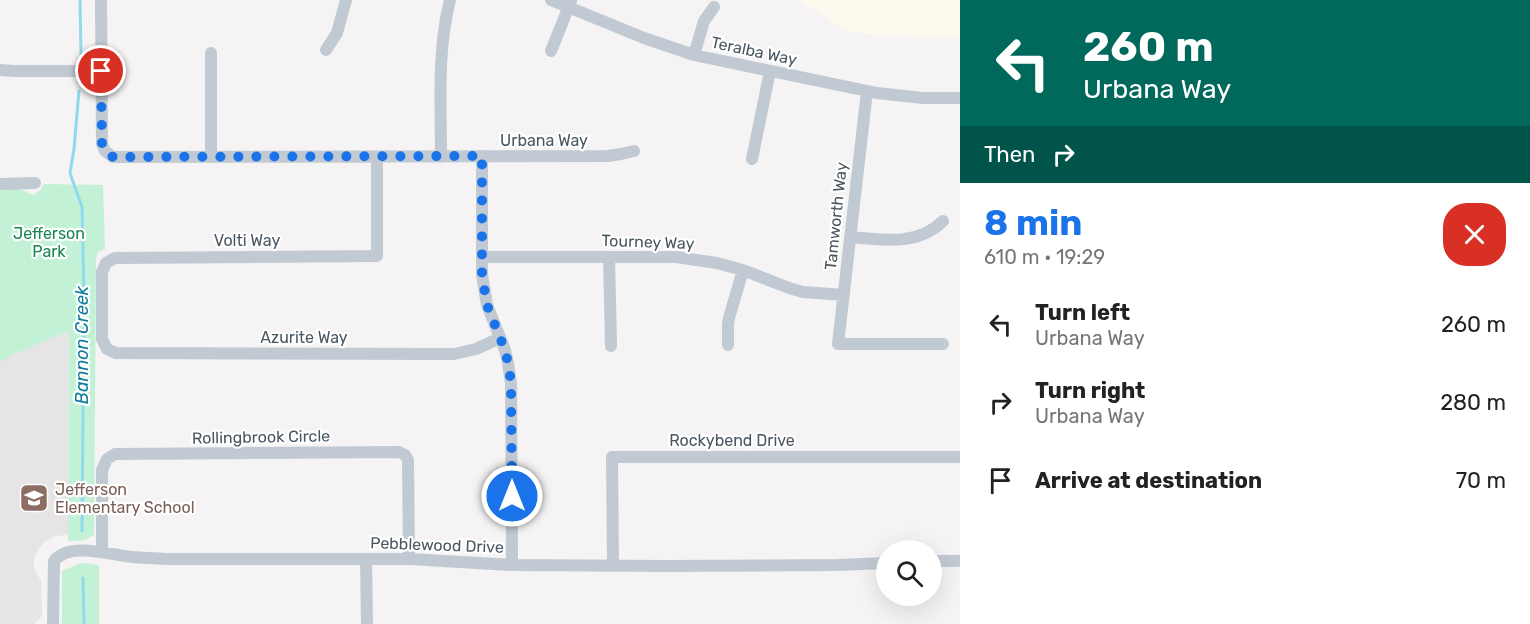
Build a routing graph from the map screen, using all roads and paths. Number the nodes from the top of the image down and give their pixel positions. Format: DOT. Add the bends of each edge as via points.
graph roads {
  1 [pos="101,0"];
  2 [pos="346,0"];
  3 [pos="450,0"];
  4 [pos="551,0"];
  5 [pos="570,4"];
  6 [pos="714,7"];
  7 [pos="326,50"];
  8 [pos="550,51"];
  9 [pos="211,53"];
  10 [pos="694,55"];
  11 [pos="0,70"];
  12 [pos="101,71"];
  13 [pos="770,71"];
  14 [pos="867,92"];
  15 [pos="960,98"];
  16 [pos="634,151"];
  17 [pos="482,156"];
  18 [pos="211,157"];
  19 [pos="377,157"];
  20 [pos="441,157"];
  21 [pos="752,159"];
  22 [pos="35,183"];
  23 [pos="0,184"];
  24 [pos="943,221"];
  25 [pos="850,237"];
  26 [pos="482,257"];
  27 [pos="609,257"];
  28 [pos="743,270"];
  29 [pos="844,295"];
  30 [pos="500,338"];
  31 [pos="944,344"];
  32 [pos="729,345"];
  33 [pos="611,346"];
  34 [pos="107,348"];
  35 [pos="960,457"];
  36 [pos="102,552"];
  37 [pos="366,559"];
  38 [pos="409,559"];
  39 [pos="942,561"];
  40 [pos="960,561"];
  41 [pos="876,563"];
  42 [pos="513,565"];
  43 [pos="613,566"];
  44 [pos="53,624"];
  45 [pos="367,624"];
  1 -- 12 [label="street"];
  2 -- 7 [label="street" via="337,33"];
  3 -- 20 [label="street" via="441,48"];
  4 -- 5 [label="street, Teralba Way"];
  5 -- 8 [label="street"];
  5 -- 10 [label="street, Teralba Way" via="644,38"];
  6 -- 10 [label="street" via="704,21"];
  9 -- 18 [label="street"];
  10 -- 13 [label="street, Teralba Way"];
  11 -- 12 [label="street"];
  12 -- 18 [label="street, Urbana Way" via="102,144 108,154"];
  13 -- 14 [label="street, Teralba Way"];
  13 -- 21 [label="street"];
  14 -- 15 [label="street, Teralba Way"];
  14 -- 25 [label="street, Tamworth Way"];
  16 -- 17 [label="street, Urbana Way" via="608,156"];
  17 -- 20 [label="street, Urbana Way"];
  17 -- 26 [label="street"];
  18 -- 19 [label="street, Urbana Way"];
  19 -- 20 [label="street, Urbana Way"];
  19 -- 34 [label="street, Volti Way" via="377,256 115,258 106,263 102,272 102,339"];
  22 -- 23 [label="street"];
  24 -- 25 [label="street" via="927,233 903,240"];
  25 -- 29 [label="street, Tamworth Way"];
  26 -- 27 [label="street, Tourney Way"];
  26 -- 30 [label="street" via="487,305"];
  27 -- 28 [label="street, Tourney Way" via="676,257"];
  27 -- 33 [label="street"];
  28 -- 29 [label="street, Tourney Way" via="789,288"];
  28 -- 32 [label="street" via="729,318"];
  29 -- 31 [label="street, Tamworth Way" via="838,344"];
  30 -- 34 [label="street, Azurite Way" via="454,354 116,354"];
  30 -- 42 [label="street" via="511,382"];
  35 -- 43 [label="street, Rockybend Drive" via="612,457"];
  36 -- 37 [label="street, Pebblewood Drive" via="165,559"];
  36 -- 38 [label="street, Rollingbrook Circle" via="102,470 107,459 115,454 399,452 408,460"];
  36 -- 44 [label="street, Pebblewood Drive" via="71,551 54,561"];
  37 -- 38 [label="street, Pebblewood Drive"];
  37 -- 45 [label="street"];
  38 -- 42 [label="street, Pebblewood Drive"];
  39 -- 40 [label="street"];
  41 -- 43 [label="street, Pebblewood Drive"];
  42 -- 43 [label="street, Pebblewood Drive"];
}
